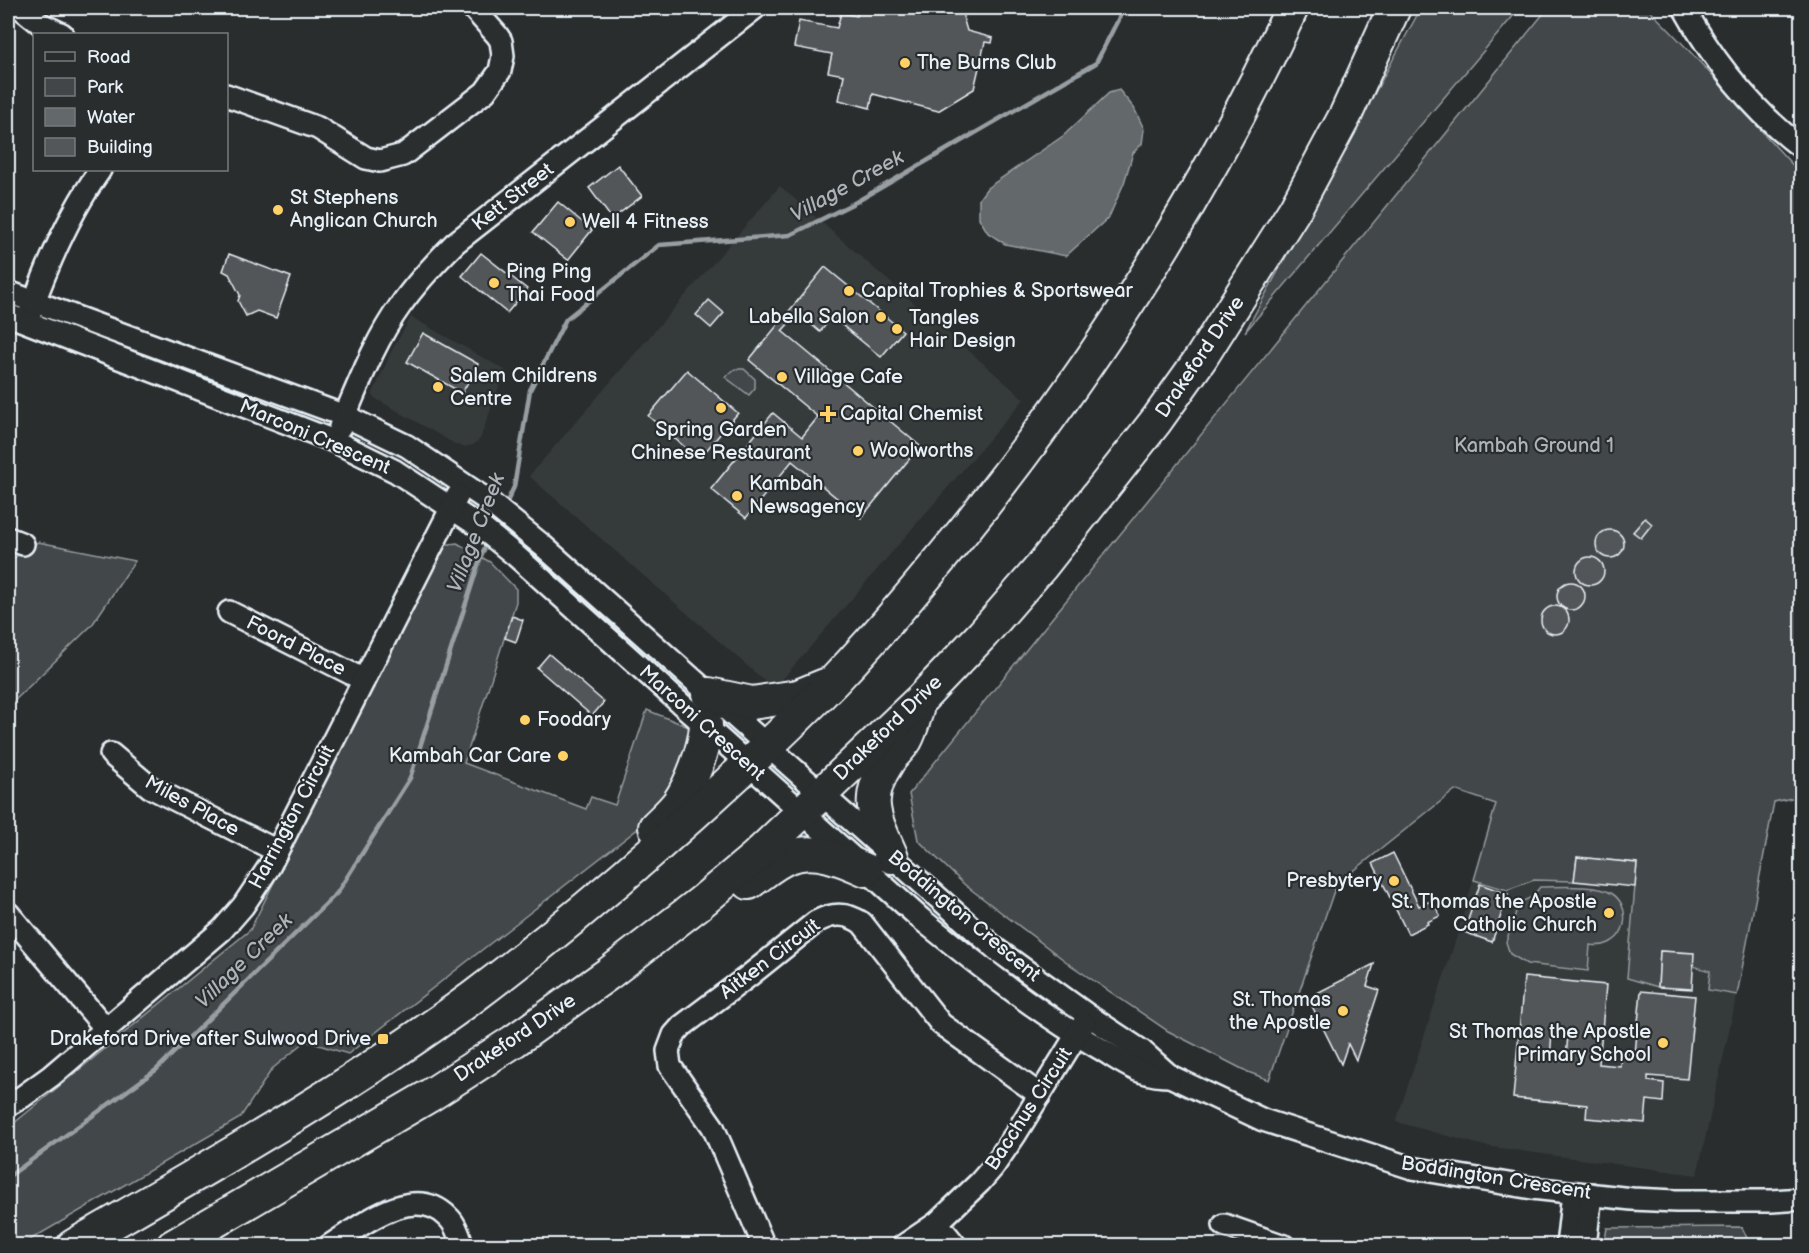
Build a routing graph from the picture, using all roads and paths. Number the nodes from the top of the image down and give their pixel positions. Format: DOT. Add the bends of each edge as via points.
graph roads {
  1 [pos="21,8"];
  2 [pos="473,8"];
  3 [pos="755,8"];
  4 [pos="1292,8"];
  5 [pos="1394,8"];
  6 [pos="1684,8"];
  7 [pos="60,33"];
  8 [pos="228,96"];
  9 [pos="1799,140"];
  10 [pos="99,171"];
  11 [pos="8,292"];
  12 [pos="34,302"];
  13 [pos="17,319"];
  14 [pos="345,416"];
  15 [pos="334,441"];
  16 [pos="464,484"];
  17 [pos="452,507"];
  18 [pos="229,612"];
  19 [pos="364,680"];
  20 [pos="833,682"];
  21 [pos="709,694"];
  22 [pos="922,698"];
  23 [pos="706,724"];
  24 [pos="111,754"];
  25 [pos="757,755"];
  26 [pos="811,802"];
  27 [pos="277,851"];
  28 [pos="879,863"];
  29 [pos="628,872"];
  30 [pos="699,903"];
  31 [pos="8,913"];
  32 [pos="1089,1016"];
  33 [pos="106,1029"];
  34 [pos="1077,1035"];
  35 [pos="1170,1076"];
  36 [pos="1040,1095"];
  37 [pos="8,1105"];
  38 [pos="1582,1194"];
  39 [pos="1802,1199"];
  40 [pos="937,1222"];
  41 [pos="1224,1225"];
  42 [pos="73,1245"];
  43 [pos="173,1245"];
  44 [pos="328,1245"];
  45 [pos="464,1245"];
  46 [pos="764,1245"];
  47 [pos="903,1245"];
  48 [pos="956,1245"];
  49 [pos="1284,1245"];
  50 [pos="1567,1245"];
  51 [pos="1585,1245"];
  1 -- 7 [label="street"];
  2 -- 8 [label="street" via="501,41 503,56 498,76 485,92 403,155 380,161 366,158 318,128"];
  3 -- 14 [label="street, Kett Street" via="455,243 399,307 377,343"];
  4 -- 20 [label="highway" via="1211,168 1088,364 950,549"];
  5 -- 22 [label="highway, Drakeford Drive" via="1346,114 1295,209 1226,320 1159,417 1041,567"];
  6 -- 9 [label="street" via="1734,83 1775,126"];
  10 -- 12 [label="street" via="51,256"];
  11 -- 12 [label="street, Marconi Crescent"];
  12 -- 13 [label="street"];
  12 -- 14 [label="street, Marconi Crescent"];
  13 -- 15 [label="street, Marconi Crescent"];
  14 -- 15 [label="street, Kett Street"];
  14 -- 16 [label="street, Marconi Crescent" via="407,446"];
  15 -- 17 [label="street, Marconi Crescent" via="395,471"];
  16 -- 17 [label="street, Harrington Circuit"];
  16 -- 21 [label="street, Marconi Crescent" via="542,544"];
  17 -- 19 [label="street, Harrington Circuit"];
  17 -- 23 [label="street, Marconi Crescent" via="490,534"];
  18 -- 19 [label="street, Foord Place"];
  19 -- 27 [label="street, Harrington Circuit"];
  20 -- 21 [label="highway" via="798,696 752,704"];
  20 -- 25 [label="highway"];
  21 -- 25 [label="street, Marconi Crescent"];
  22 -- 26 [label="highway, Drakeford Drive"];
  22 -- 28 [label="highway" via="906,740 890,759 873,792"];
  23 -- 25 [label="street, Marconi Crescent"];
  23 -- 29 [label="highway" via="693,773 679,802 654,829"];
  24 -- 27 [label="street, Miles Place" via="150,787"];
  25 -- 26 [label="street, Boddington Crescent"];
  25 -- 26 [label="street, Marconi Crescent"];
  25 -- 29 [label="highway"];
  26 -- 28 [label="street, Boddington Crescent"];
  26 -- 28 [label="street, Boddington Crescent"];
  26 -- 30 [label="highway, Drakeford Drive" via="755,857"];
  27 -- 33 [label="street, Harrington Circuit" via="243,906 222,930"];
  28 -- 30 [label="highway" via="846,861 824,854 787,857 738,890"];
  28 -- 32 [label="street, Boddington Crescent"];
  28 -- 34 [label="street, Boddington Crescent" via="921,919"];
  29 -- 42 [label="highway" via="475,995 390,1055 248,1144"];
  30 -- 43 [label="highway, Drakeford Drive" via="509,1044 429,1096"];
  31 -- 33 [label="street"];
  32 -- 34 [label="street, Bacchus Circuit"];
  32 -- 35 [label="street, Boddington Crescent" via="1142,1051"];
  33 -- 37 [label="street, Harrington Circuit" via="51,1076"];
  34 -- 35 [label="street, Boddington Crescent" via="1136,1070"];
  34 -- 36 [label="street, Bacchus Circuit"];
  35 -- 38 [label="street, Boddington Crescent" via="1263,1120 1412,1168"];
  36 -- 40 [label="street, Bacchus Circuit" via="993,1167"];
  36 -- 46 [label="street, Aitken Circuit" via="941,1024 862,923 854,917 826,916 682,1026 668,1051 670,1066 713,1127"];
  38 -- 39 [label="street, Boddington Crescent" via="1693,1201"];
  38 -- 50 [label="street"];
  38 -- 51 [label="street"];
  40 -- 47 [label="street, Bacchus Circuit"];
  40 -- 48 [label="street"];
  41 -- 49 [label="street"];
  44 -- 45 [label="street" via="389,1209 406,1204 438,1209 450,1218"];
}
